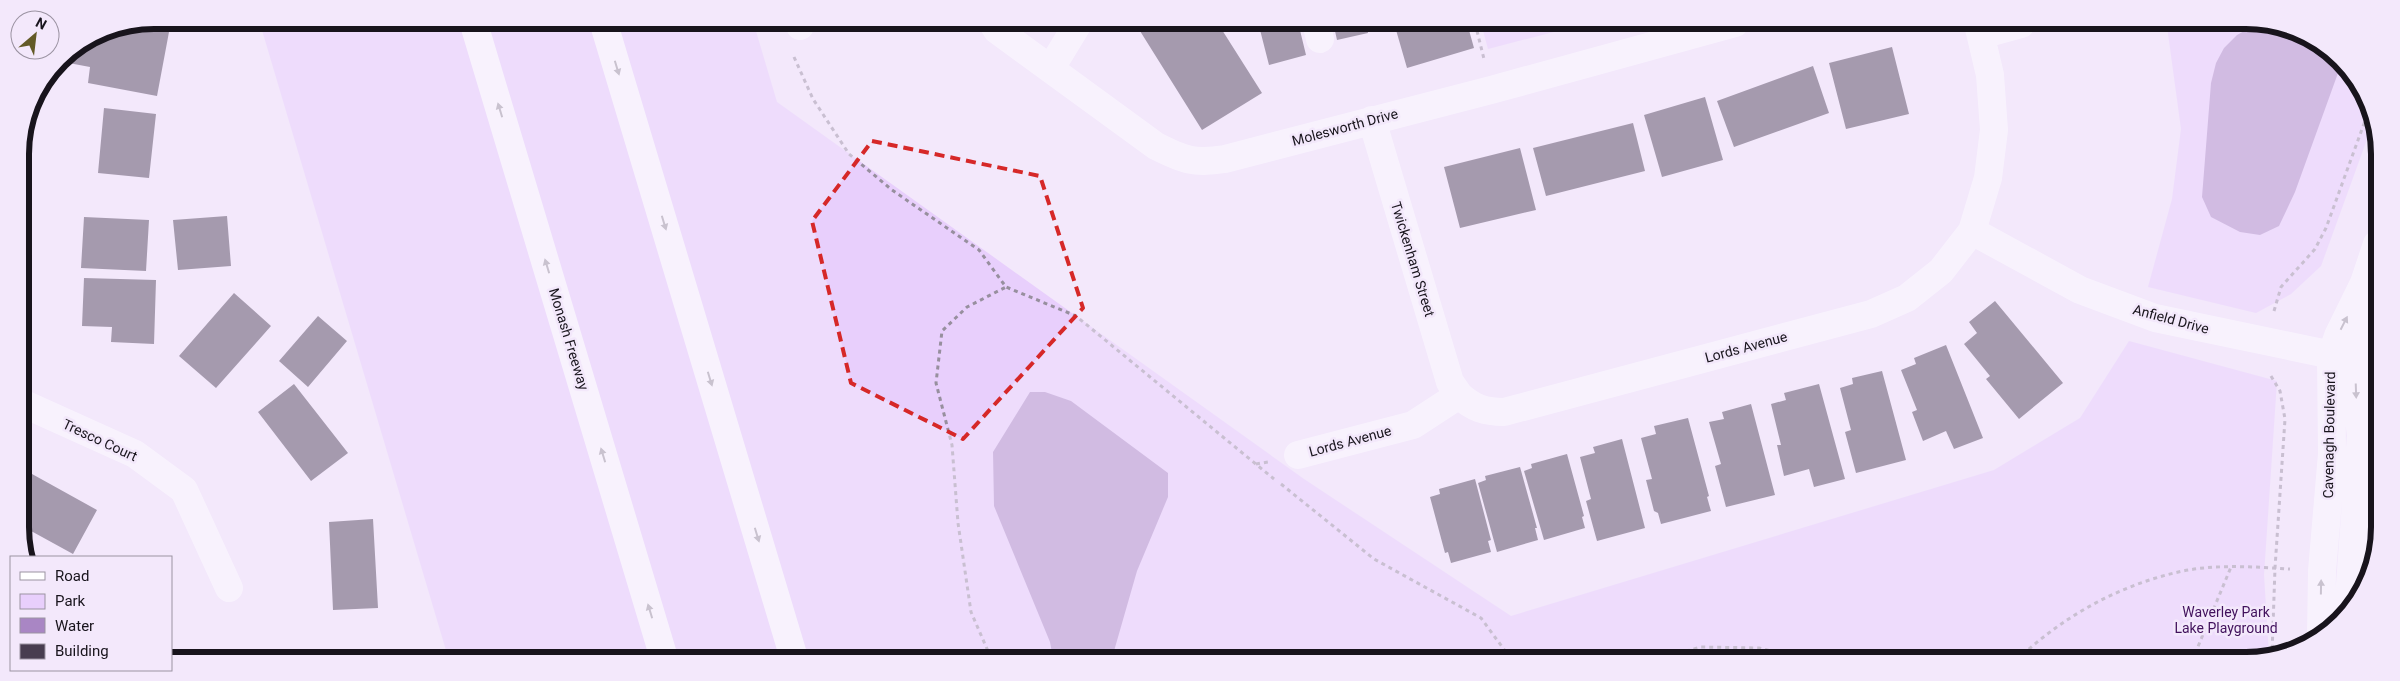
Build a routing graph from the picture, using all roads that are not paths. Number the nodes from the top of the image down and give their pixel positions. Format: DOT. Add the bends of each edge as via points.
graph roads {
  1 [pos="475,29"];
  2 [pos="605,29"];
  3 [pos="996,29"];
  4 [pos="1075,29"];
  5 [pos="1713,29"];
  6 [pos="1979,30"];
  7 [pos="1051,68"];
  8 [pos="1372,120"];
  9 [pos="1972,231"];
  10 [pos="2371,262"];
  11 [pos="2371,322"];
  12 [pos="2343,358"];
  13 [pos="1459,396"];
  14 [pos="29,407"];
  15 [pos="1298,455"];
  16 [pos="229,588"];
  17 [pos="2349,598"];
  18 [pos="780,612"];
  19 [pos="2321,627"];
  20 [pos="662,652"];
  21 [pos="792,652"];
  22 [pos="797,652"];
  20 -- 1 [label="main road, Monash Freeway, one-way"];
  2 -- 18 [label="main road, one-way"];
  3 -- 7 [label="main road, Molesworth Drive"];
  4 -- 7 [label="main road"];
  5 -- 8 [label="main road, Molesworth Drive"];
  6 -- 9 [label="main road, Lords Avenue" via="1990,75 1994,130 1988,178"];
  7 -- 8 [label="main road, Molesworth Drive" via="1156,146 1178,158 1202,162 1225,159"];
  8 -- 13 [label="main road, Twickenham Street" via="1450,382"];
  9 -- 12 [label="main road, Anfield Drive" via="2080,290 2155,318"];
  9 -- 13 [label="main road, Lords Avenue" via="1941,270 1907,298 1870,314 1504,412 1485,412"];
  12 -- 10 [label="main road, Cavenagh Boulevard, one-way" via="2338,336"];
  11 -- 12 [label="main road, Cavenagh Boulevard" via="2362,338"];
  12 -- 17 [label="main road, Cavenagh Boulevard, one-way" via="2356,397 2361,435"];
  19 -- 12 [label="main road, Cavenagh Boulevard, one-way" via="2322,571"];
  13 -- 15 [label="main road, Lords Avenue" via="1413,425"];
  14 -- 16 [label="main road, Tresco Court" via="135,454 184,490"];
  18 -- 21 [label="main road"];
  18 -- 22 [label="main road"];
}
